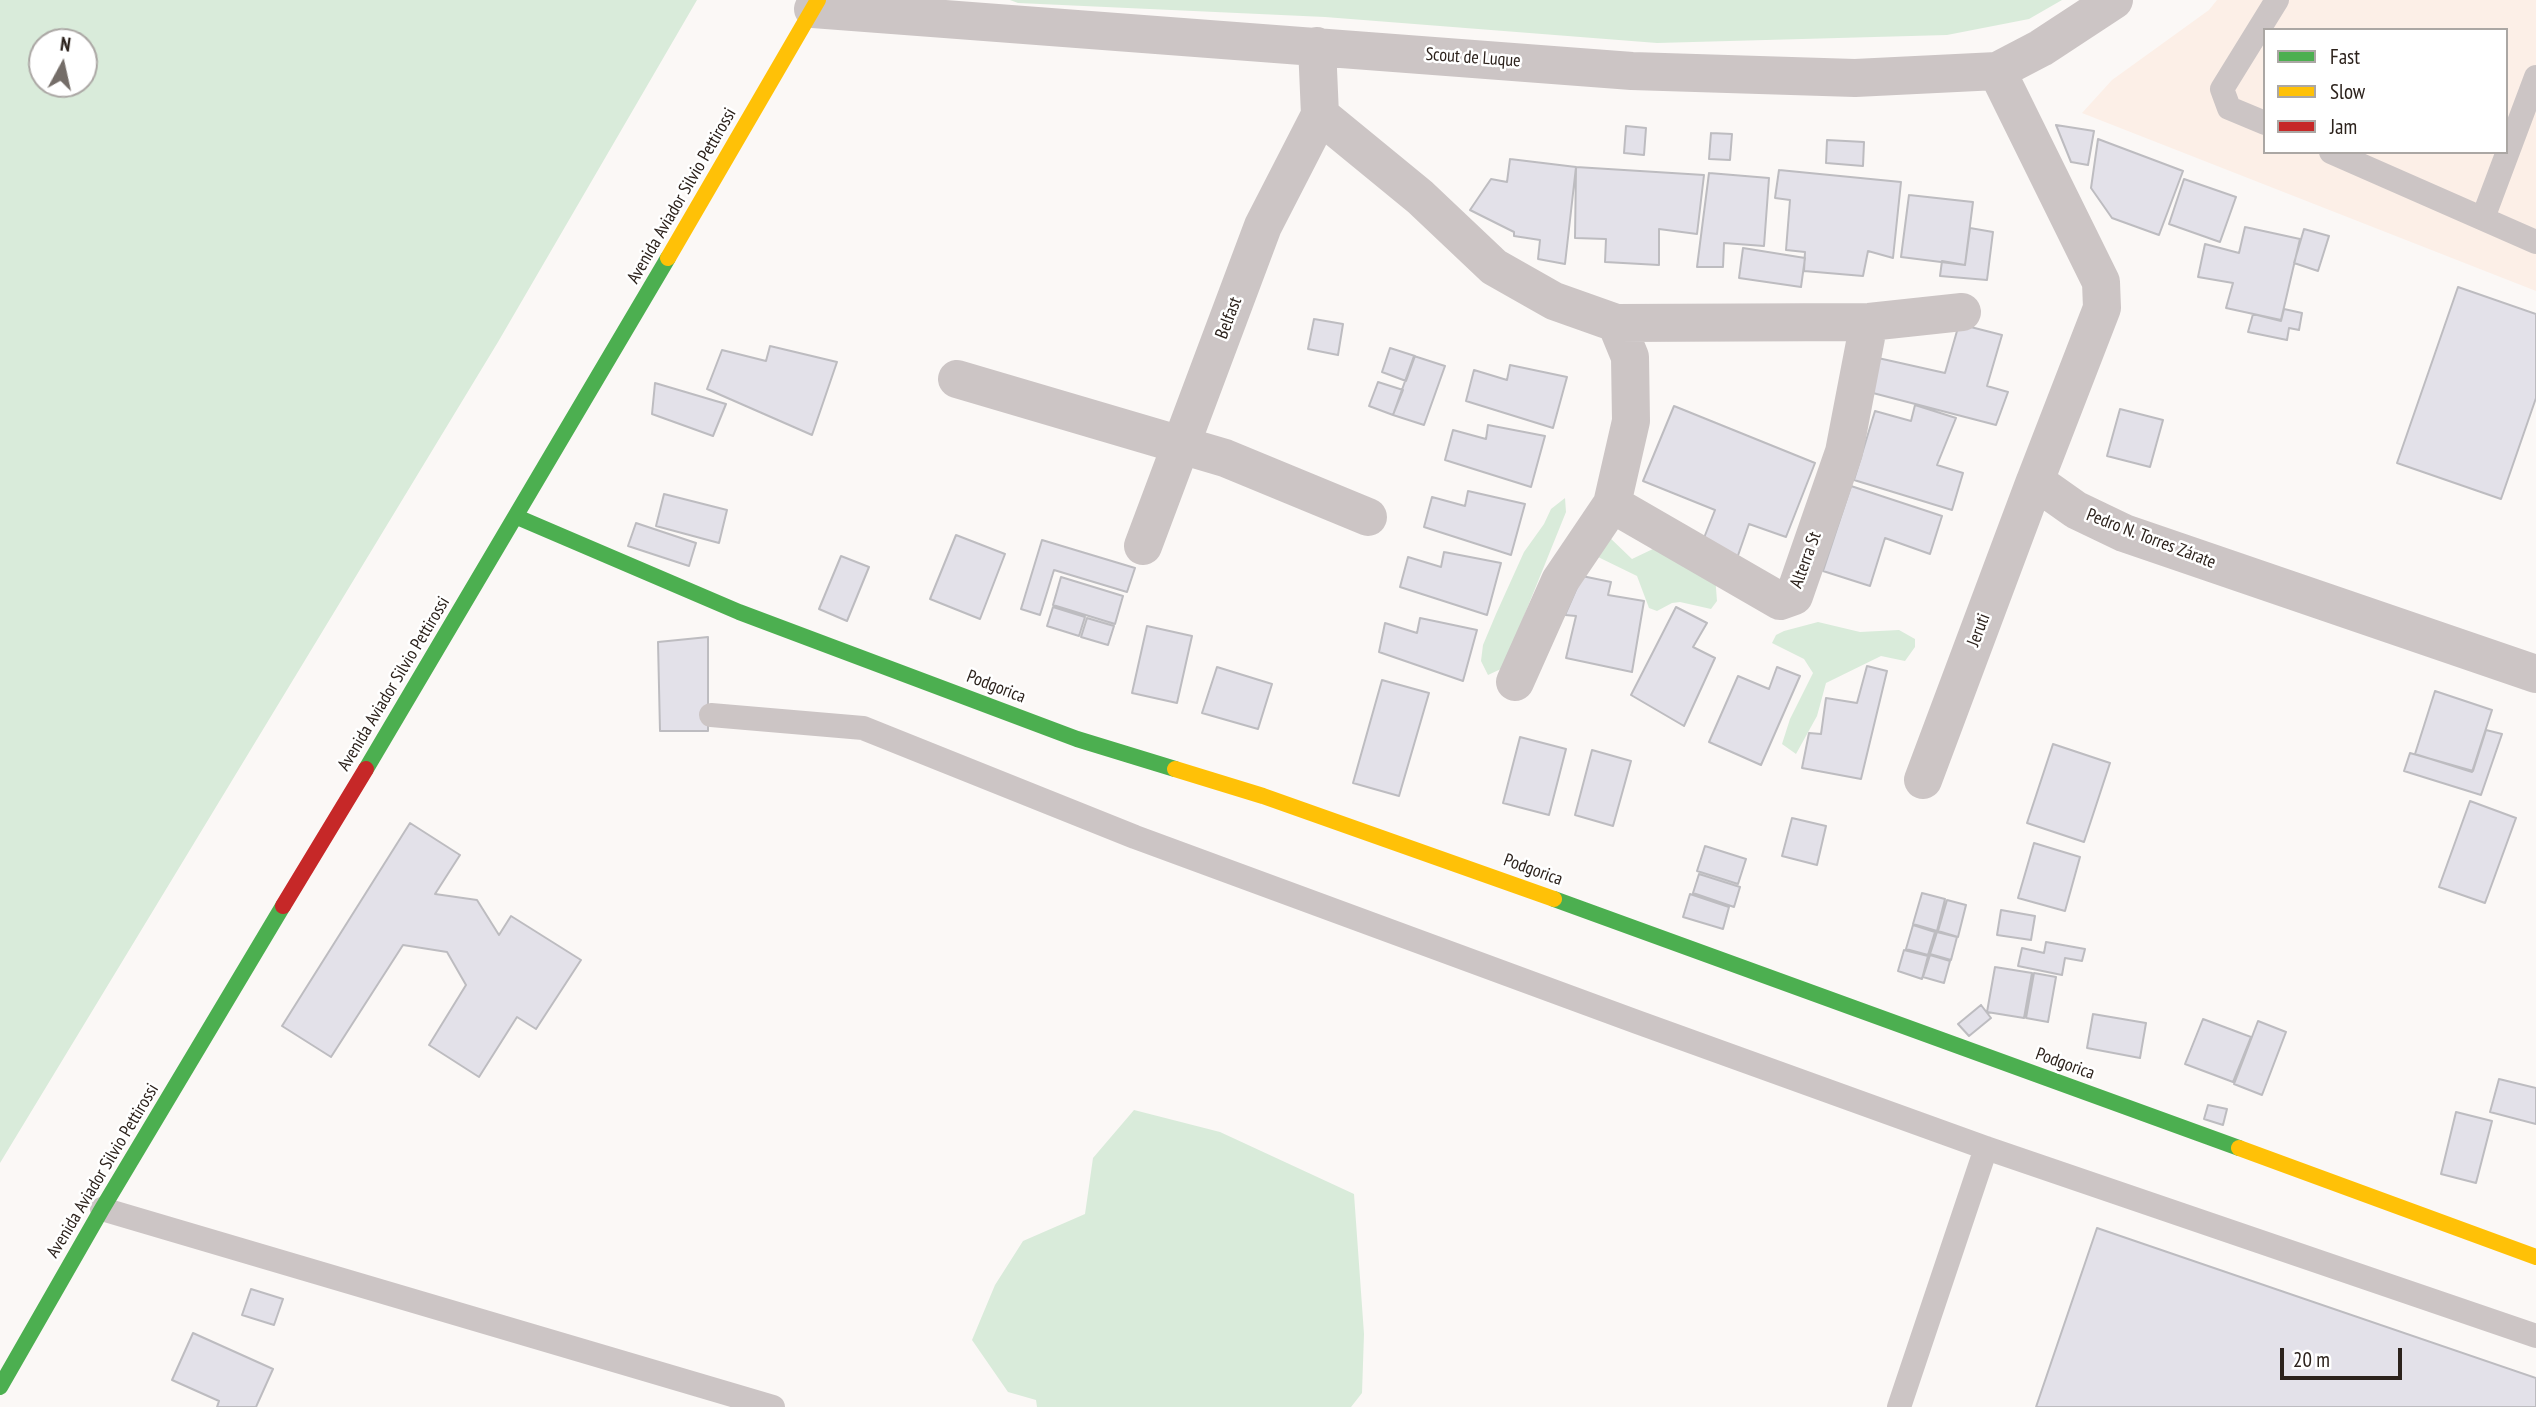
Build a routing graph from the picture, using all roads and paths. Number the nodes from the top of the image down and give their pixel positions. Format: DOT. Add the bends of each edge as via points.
graph roads {
  1 [pos="2114,0"];
  2 [pos="2277,0"];
  3 [pos="816,5"];
  4 [pos="1317,46"];
  5 [pos="1997,71"];
  6 [pos="2536,77"];
  7 [pos="1320,105"];
  8 [pos="2263,122"];
  9 [pos="2508,151"];
  10 [pos="2336,154"];
  11 [pos="2507,154"];
  12 [pos="2483,218"];
  13 [pos="2536,242"];
  14 [pos="1962,312"];
  15 [pos="1616,323"];
  16 [pos="1869,323"];
  17 [pos="957,379"];
  18 [pos="1181,446"];
  19 [pos="2035,481"];
  20 [pos="1612,504"];
  21 [pos="517,517"];
  22 [pos="1368,517"];
  23 [pos="1143,546"];
  24 [pos="2536,674"];
  25 [pos="1515,682"];
  26 [pos="710,715"];
  27 [pos="1923,780"];
  28 [pos="1986,1148"];
  29 [pos="102,1209"];
  30 [pos="2536,1257"];
  31 [pos="2536,1336"];
  32 [pos="0,1387"];
  33 [pos="773,1407"];
  34 [pos="1899,1407"];
  1 -- 5 [label="street, Scout de Luque"];
  2 -- 8 [label="lane" via="2221,89 2229,107"];
  3 -- 4 [label="street, Scout de Luque"];
  3 -- 21 [label="street, Avenida Aviador Silvio Pettirossi"];
  4 -- 5 [label="street, Scout de Luque" via="1646,71 1855,78"];
  4 -- 7 [label="street"];
  5 -- 19 [label="street" via="2101,282 2102,308"];
  6 -- 9 [label="lane"];
  7 -- 15 [label="street" via="1494,267 1554,301"];
  7 -- 18 [label="street, Belfast" via="1264,226"];
  10 -- 12 [label="lane"];
  11 -- 12 [label="lane"];
  12 -- 13 [label="lane"];
  14 -- 16 [label="street"];
  15 -- 16 [label="street"];
  15 -- 20 [label="street" via="1630,357 1630,421"];
  16 -- 20 [label="street, Alterra St" via="1844,452 1794,596 1780,601"];
  17 -- 18 [label="street"];
  18 -- 22 [label="street" via="1225,458"];
  18 -- 23 [label="street, Belfast"];
  19 -- 24 [label="street, Pedro N. Torres Zárate" via="2076,510 2124,533"];
  19 -- 27 [label="street, Jeruti"];
  20 -- 25 [label="street" via="1560,581"];
  21 -- 29 [label="street, Avenida Aviador Silvio Pettirossi"];
  21 -- 30 [label="street, Podgorica" via="738,612 1077,739 1443,858"];
  26 -- 28 [label="lane" via="863,728 1135,837"];
  28 -- 31 [label="lane"];
  28 -- 34 [label="lane"];
  29 -- 32 [label="street, Avenida Aviador Silvio Pettirossi"];
  29 -- 33 [label="lane"];
}
